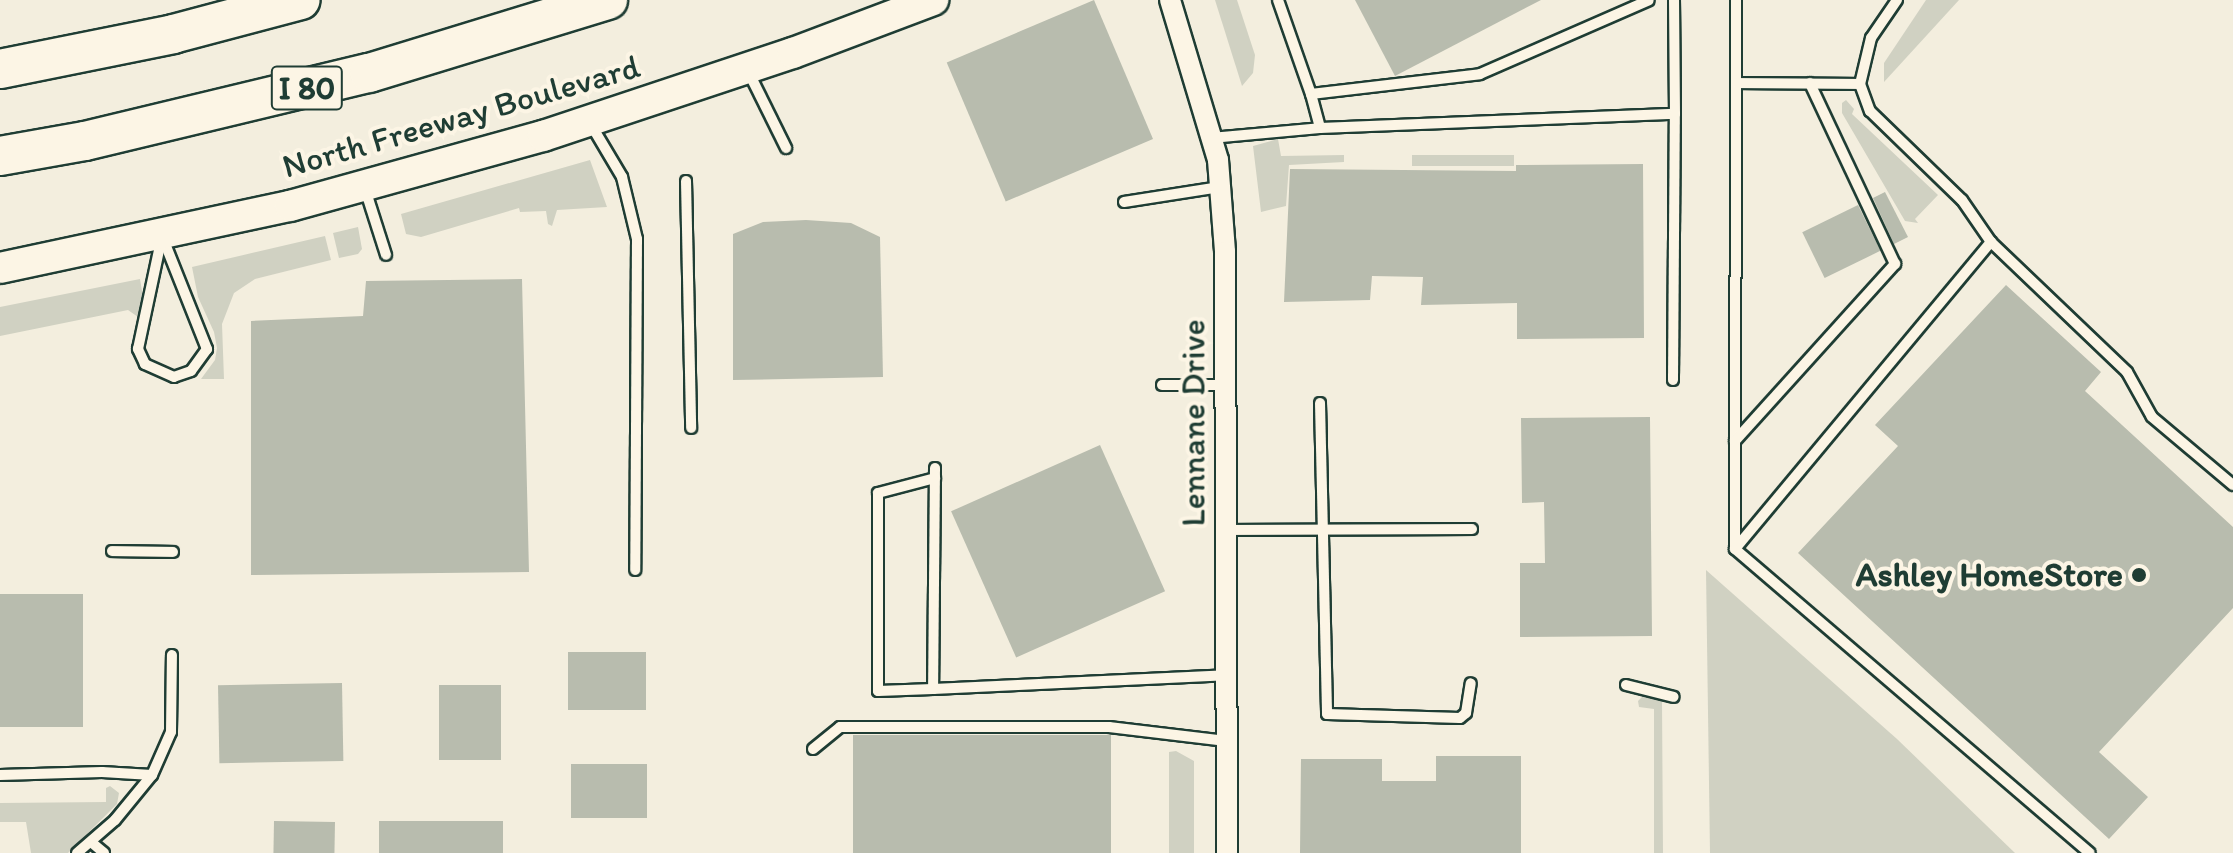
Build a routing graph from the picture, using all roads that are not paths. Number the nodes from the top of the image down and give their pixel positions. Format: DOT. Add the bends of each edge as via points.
graph roads {
  1 [pos="301,0"];
  2 [pos="608,0"];
  3 [pos="933,0"];
  4 [pos="1170,0"];
  5 [pos="1278,0"];
  6 [pos="1649,0"];
  7 [pos="1674,0"];
  8 [pos="1736,0"];
  9 [pos="1897,0"];
  10 [pos="0,69"];
  11 [pos="747,69"];
  12 [pos="1737,83"];
  13 [pos="1810,83"];
  14 [pos="1860,84"];
  15 [pos="1311,94"];
  16 [pos="1675,114"];
  17 [pos="589,121"];
  18 [pos="1320,128"];
  19 [pos="1211,138"];
  20 [pos="786,148"];
  21 [pos="0,156"];
  22 [pos="686,181"];
  23 [pos="364,187"];
  24 [pos="1220,187"];
  25 [pos="1124,202"];
  26 [pos="162,236"];
  27 [pos="1991,242"];
  28 [pos="386,255"];
  29 [pos="0,268"];
  30 [pos="1673,380"];
  31 [pos="1162,385"];
  32 [pos="1225,385"];
  33 [pos="1320,403"];
  34 [pos="691,428"];
  35 [pos="1735,442"];
  36 [pos="2233,485"];
  37 [pos="1323,529"];
  38 [pos="1472,529"];
  39 [pos="1226,530"];
  40 [pos="1735,549"];
  41 [pos="112,551"];
  42 [pos="173,552"];
  43 [pos="635,570"];
  44 [pos="172,655"];
  45 [pos="1226,675"];
  46 [pos="1471,683"];
  47 [pos="1626,685"];
  48 [pos="933,689"];
  49 [pos="1674,697"];
  50 [pos="1226,741"];
  51 [pos="813,749"];
  52 [pos="0,775"];
  53 [pos="152,775"];
  54 [pos="91,842"];
  55 [pos="77,853"];
  56 [pos="104,853"];
  57 [pos="1227,853"];
  58 [pos="2090,853"];
  1 -- 10 [label="highway, I 80" via="173,34"];
  2 -- 21 [label="highway, I 80" via="369,73 85,141"];
  3 -- 11 [label="street, North Freeway Boulevard"];
  4 -- 19 [label="street, Lennane Drive"];
  5 -- 15 [label="lane"];
  6 -- 15 [label="lane" via="1480,74"];
  7 -- 16 [label="lane"];
  8 -- 12 [label="lane"];
  9 -- 14 [label="lane" via="1871,38"];
  11 -- 17 [label="street, North Freeway Boulevard"];
  11 -- 20 [label="lane"];
  12 -- 13 [label="lane"];
  12 -- 35 [label="lane"];
  13 -- 14 [label="lane"];
  13 -- 35 [label="lane" via="1895,264"];
  14 -- 27 [label="lane" via="1870,111 1962,200"];
  15 -- 18 [label="lane"];
  16 -- 18 [label="lane"];
  16 -- 30 [label="lane"];
  17 -- 23 [label="street, North Freeway Boulevard"];
  17 -- 43 [label="lane" via="622,177 637,239"];
  18 -- 19 [label="lane"];
  19 -- 24 [label="street, Lennane Drive"];
  22 -- 34 [label="lane"];
  23 -- 26 [label="street, North Freeway Boulevard"];
  23 -- 28 [label="lane"];
  24 -- 25 [label="lane"];
  24 -- 32 [label="street, Lennane Drive"];
  26 -- 26 [label="lane" via="138,349 145,364 174,377 191,371 207,349"];
  26 -- 29 [label="street, North Freeway Boulevard"];
  27 -- 36 [label="lane" via="2127,372 2152,417"];
  27 -- 40 [label="lane"];
  31 -- 32 [label="lane"];
  32 -- 39 [label="street, Lennane Drive"];
  33 -- 37 [label="lane"];
  35 -- 40 [label="lane"];
  37 -- 38 [label="lane"];
  37 -- 39 [label="lane"];
  37 -- 46 [label="lane" via="1327,714 1460,718 1466,713"];
  39 -- 45 [label="street, Lennane Drive"];
  40 -- 58 [label="lane"];
  41 -- 42 [label="lane"];
  44 -- 53 [label="lane" via="171,732"];
  45 -- 48 [label="lane"];
  45 -- 50 [label="street, Lennane Drive"];
  47 -- 49 [label="lane"];
  48 -- 48 [label="lane" via="878,691 878,493 935,473"];
  50 -- 51 [label="lane" via="1109,727 840,727"];
  50 -- 57 [label="street, Lennane Drive"];
  52 -- 53 [label="lane"];
  53 -- 54 [label="lane"];
  54 -- 55 [label="lane"];
  54 -- 56 [label="lane"];
}
